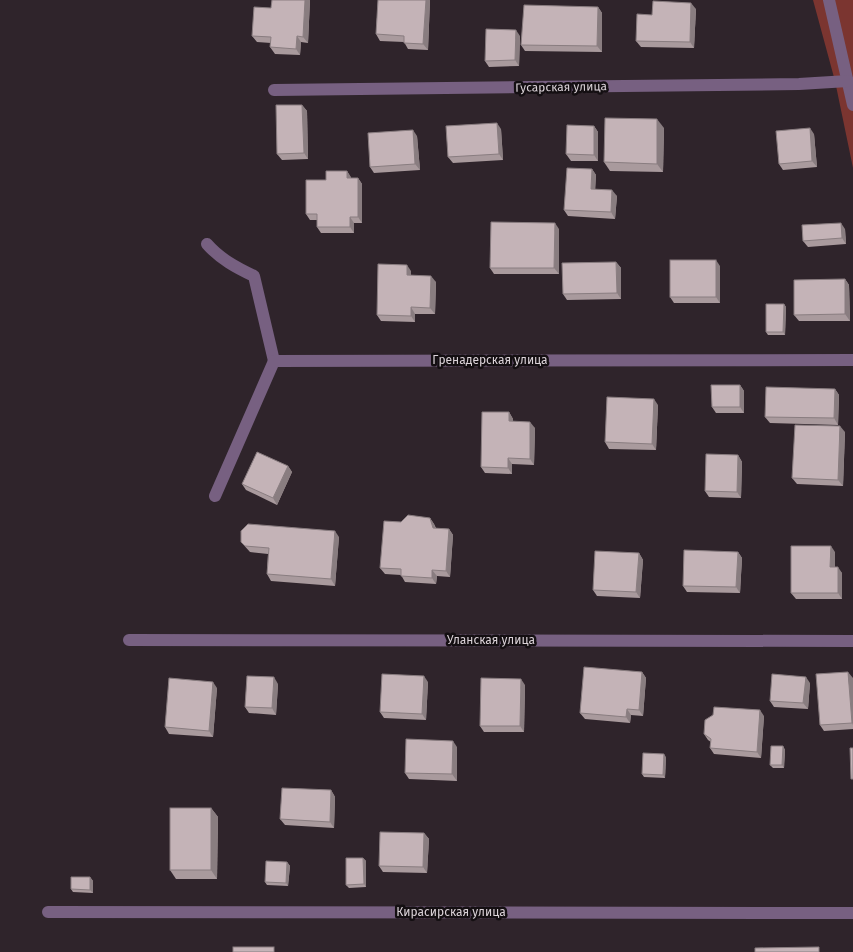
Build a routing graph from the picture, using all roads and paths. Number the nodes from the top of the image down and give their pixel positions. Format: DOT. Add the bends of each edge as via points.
graph roads {
  1 [pos="829,0"];
  2 [pos="848,82"];
  3 [pos="274,90"];
  4 [pos="853,105"];
  5 [pos="206,244"];
  6 [pos="853,360"];
  7 [pos="274,361"];
  8 [pos="215,496"];
  9 [pos="129,640"];
  10 [pos="853,641"];
  11 [pos="48,912"];
  12 [pos="853,912"];
  1 -- 2 [label="street"];
  2 -- 3 [label="street, Гусарская улица"];
  2 -- 4 [label="street"];
  5 -- 7 [label="street" via="229,263 254,276"];
  6 -- 7 [label="street, Гренадерская улица"];
  7 -- 8 [label="street"];
  9 -- 10 [label="street, Уланская улица"];
  11 -- 12 [label="street, Кирасирская улица"];
}
